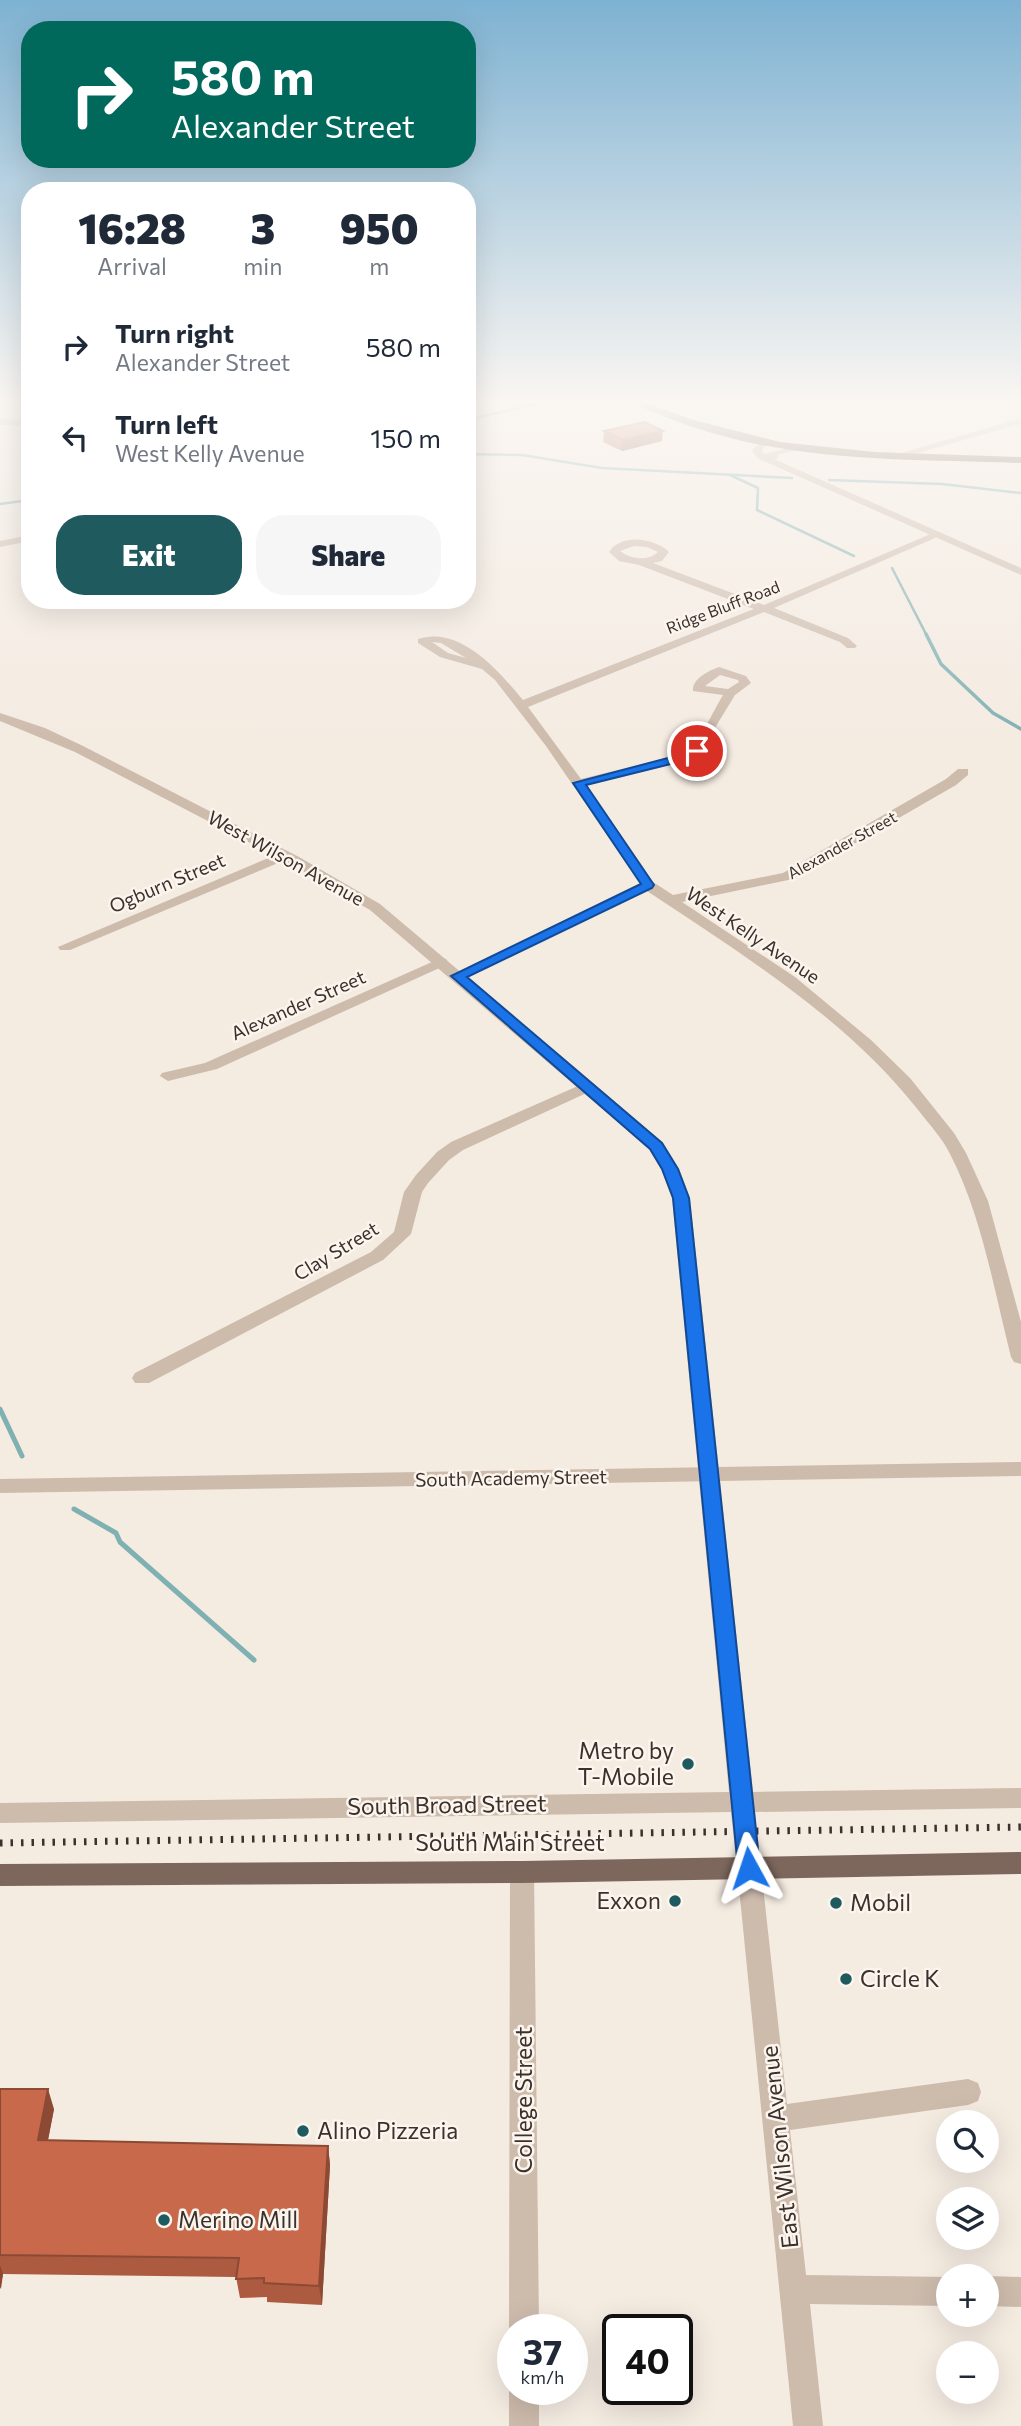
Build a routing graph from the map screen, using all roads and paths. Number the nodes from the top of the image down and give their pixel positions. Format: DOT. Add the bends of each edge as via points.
graph roads {
  1 [pos="895,516"];
  2 [pos="937,535"];
  3 [pos="21,540"];
  4 [pos="0,544"];
  5 [pos="640,562"];
  6 [pos="1021,572"];
  7 [pos="763,609"];
  8 [pos="851,646"];
  9 [pos="487,667"];
  10 [pos="730,693"];
  11 [pos="519,706"];
  12 [pos="0,718"];
  13 [pos="963,772"];
  14 [pos="579,783"];
  15 [pos="285,855"];
  16 [pos="648,885"];
  17 [pos="670,901"];
  18 [pos="65,947"];
  19 [pos="441,962"];
  20 [pos="458,976"];
  21 [pos="168,1076"];
  22 [pos="587,1087"];
  23 [pos="1021,1357"];
  24 [pos="142,1378"];
  25 [pos="1021,1469"];
  26 [pos="709,1474"];
  27 [pos="0,1486"];
  28 [pos="1021,1798"];
  29 [pos="743,1801"];
  30 [pos="0,1812"];
  31 [pos="1021,1863"];
  32 [pos="749,1868"];
  33 [pos="522,1872"];
  34 [pos="0,1875"];
  35 [pos="968,2092"];
  36 [pos="777,2119"];
  37 [pos="794,2289"];
  38 [pos="936,2291"];
  39 [pos="999,2291"];
  40 [pos="1021,2292"];
  41 [pos="524,2314"];
  42 [pos="524,2405"];
  43 [pos="524,2426"];
  44 [pos="808,2426"];
  1 -- 2 [label="street"];
  2 -- 6 [label="street"];
  2 -- 7 [label="street, Ridge Bluff Road"];
  3 -- 4 [label="street"];
  5 -- 7 [label="street"];
  7 -- 8 [label="street"];
  7 -- 11 [label="street, Ridge Bluff Road"];
  9 -- 9 [label="street, West Kelly Avenue" via="442,640 422,641 444,655"];
  9 -- 11 [label="street, West Kelly Avenue"];
  10 -- 14 [label="street" via="704,742 691,756"];
  11 -- 14 [label="street, West Kelly Avenue"];
  12 -- 15 [label="street, West Wilson Avenue" via="55,738"];
  13 -- 17 [label="street, Alexander Street" via="788,876 715,887"];
  14 -- 16 [label="street, West Kelly Avenue"];
  15 -- 18 [label="street, Ogburn Street"];
  15 -- 19 [label="street, West Wilson Avenue" via="375,907"];
  16 -- 17 [label="street, West Kelly Avenue"];
  16 -- 20 [label="street"];
  17 -- 23 [label="street, West Kelly Avenue" via="790,980 865,1043 904,1081 948,1137 979,1201"];
  19 -- 20 [label="street, West Wilson Avenue"];
  19 -- 21 [label="street, Alexander Street" via="211,1066"];
  20 -- 22 [label="street, West Wilson Avenue"];
  22 -- 24 [label="street, Clay Street" via="443,1156 413,1192 402,1234 377,1256"];
  22 -- 26 [label="street, West Wilson Avenue" via="656,1146 681,1198"];
  25 -- 26 [label="street, South Academy Street"];
  26 -- 27 [label="street, South Academy Street"];
  26 -- 29 [label="street, West Wilson Avenue"];
  28 -- 29 [label="street, South Broad Street"];
  29 -- 30 [label="street, South Broad Street"];
  29 -- 32 [label="street, West Wilson Avenue"];
  31 -- 32 [label="main road, South Main Street"];
  32 -- 33 [label="main road, South Main Street"];
  32 -- 36 [label="street, East Wilson Avenue"];
  33 -- 34 [label="main road, South Main Street"];
  33 -- 41 [label="street, College Street"];
  35 -- 36 [label="street"];
  36 -- 37 [label="street, East Wilson Avenue"];
  37 -- 38 [label="street"];
  37 -- 44 [label="street, East Wilson Avenue"];
  39 -- 40 [label="street"];
  42 -- 43 [label="street"];
}
